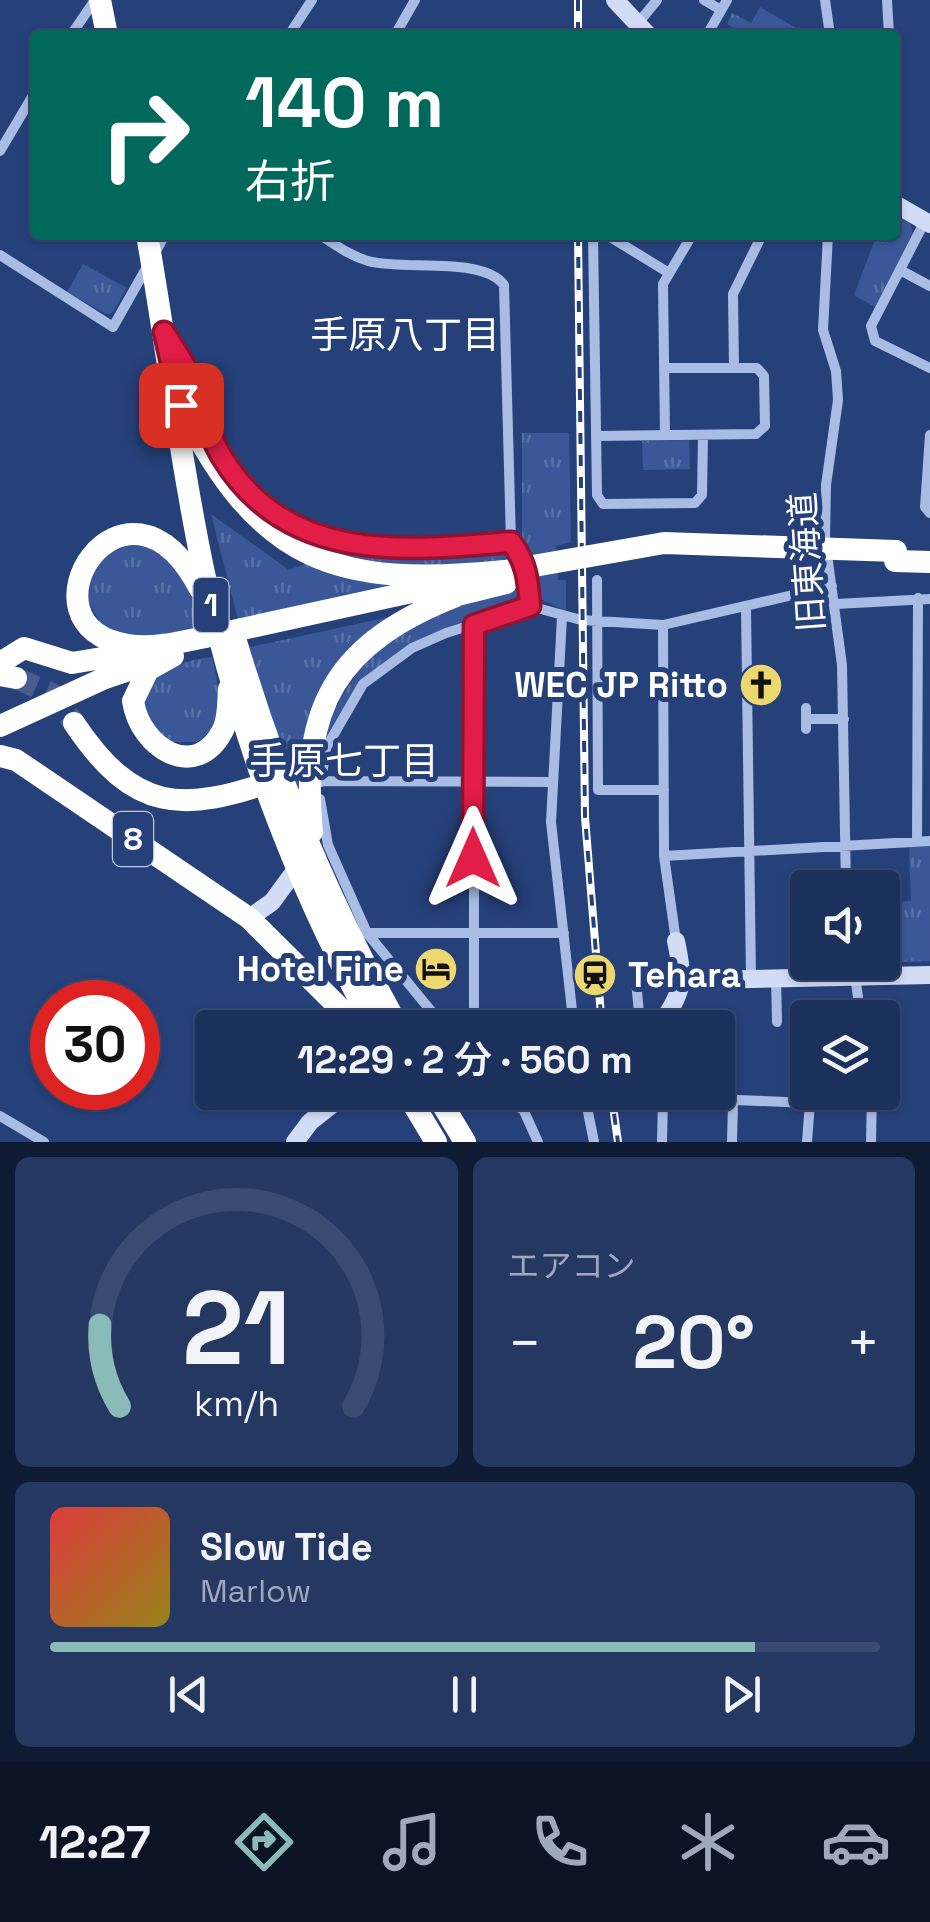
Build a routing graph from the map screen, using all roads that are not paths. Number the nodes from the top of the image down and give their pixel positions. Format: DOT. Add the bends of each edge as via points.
graph roads {
  1 [pos="98,0"];
  2 [pos="312,0"];
  3 [pos="415,0"];
  4 [pos="615,0"];
  5 [pos="658,0"];
  6 [pos="704,0"];
  7 [pos="826,0"];
  8 [pos="888,0"];
  9 [pos="724,5"];
  10 [pos="644,29"];
  11 [pos="75,30"];
  12 [pos="106,30"];
  13 [pos="292,30"];
  14 [pos="398,30"];
  15 [pos="709,30"];
  16 [pos="829,30"];
  17 [pos="889,30"];
  18 [pos="30,100"];
  19 [pos="0,151"];
  20 [pos="900,207"];
  21 [pos="928,223"];
  22 [pos="148,240"];
  23 [pos="162,240"];
  24 [pos="327,240"];
  25 [pos="594,240"];
  26 [pos="616,240"];
  27 [pos="689,240"];
  28 [pos="760,240"];
  29 [pos="828,240"];
  30 [pos="0,255"];
  31 [pos="152,261"];
  32 [pos="900,270"];
  33 [pos="669,273"];
  34 [pos="930,286"];
  35 [pos="164,332"];
  36 [pos="664,368"];
  37 [pos="734,368"];
  38 [pos="930,368"];
  39 [pos="181,405"];
  40 [pos="666,435"];
  41 [pos="702,435"];
  42 [pos="596,436"];
  43 [pos="930,436"];
  44 [pos="930,513"];
  45 [pos="511,542"];
  46 [pos="930,552"];
  47 [pos="896,556"];
  48 [pos="930,562"];
  49 [pos="505,577"];
  50 [pos="597,580"];
  51 [pos="832,586"];
  52 [pos="456,596"];
  53 [pos="924,598"];
  54 [pos="836,604"];
  55 [pos="530,606"];
  56 [pos="746,608"];
  57 [pos="562,617"];
  58 [pos="597,622"];
  59 [pos="474,625"];
  60 [pos="663,625"];
  61 [pos="243,636"];
  62 [pos="210,638"];
  63 [pos="171,650"];
  64 [pos="5,672"];
  65 [pos="230,674"];
  66 [pos="806,719"];
  67 [pos="844,720"];
  68 [pos="4,724"];
  69 [pos="74,724"];
  70 [pos="8,758"];
  71 [pos="274,781"];
  72 [pos="321,781"];
  73 [pos="473,782"];
  74 [pos="552,782"];
  75 [pos="664,790"];
  76 [pos="917,841"];
  77 [pos="930,841"];
  78 [pos="844,843"];
  79 [pos="752,850"];
  80 [pos="664,856"];
  81 [pos="306,864"];
  82 [pos="845,870"];
  83 [pos="250,918"];
  84 [pos="358,933"];
  85 [pos="473,934"];
  86 [pos="564,934"];
  87 [pos="676,942"];
  88 [pos="900,973"];
  89 [pos="683,975"];
  90 [pos="930,975"];
  91 [pos="790,976"];
  92 [pos="776,978"];
  93 [pos="751,979"];
  94 [pos="342,1010"];
  95 [pos="384,1010"];
  96 [pos="386,1010"];
  97 [pos="429,1010"];
  98 [pos="474,1010"];
  99 [pos="572,1010"];
  100 [pos="640,1010"];
  101 [pos="670,1010"];
  102 [pos="777,1022"];
  103 [pos="735,1102"];
  104 [pos="312,1110"];
  105 [pos="325,1110"];
  106 [pos="421,1110"];
  107 [pos="446,1110"];
  108 [pos="522,1110"];
  109 [pos="588,1110"];
  110 [pos="663,1110"];
  111 [pos="733,1110"];
  112 [pos="872,1110"];
  113 [pos="0,1116"];
  114 [pos="44,1142"];
  115 [pos="284,1142"];
  116 [pos="294,1142"];
  117 [pos="440,1142"];
  118 [pos="465,1142"];
  119 [pos="538,1142"];
  120 [pos="594,1142"];
  121 [pos="662,1142"];
  122 [pos="732,1142"];
  123 [pos="807,1142"];
  124 [pos="871,1142"];
  1 -- 11 [label="street"];
  1 -- 12 [label="highway"];
  2 -- 13 [label="street"];
  3 -- 14 [label="street"];
  4 -- 10 [label="street"];
  5 -- 10 [label="street"];
  6 -- 9 [label="street"];
  7 -- 16 [label="street"];
  8 -- 17 [label="street"];
  9 -- 15 [label="street"];
  18 -- 19 [label="street"];
  20 -- 21 [label="street"];
  21 -- 32 [label="street"];
  22 -- 31 [label="highway, 1"];
  23 -- 31 [label="street"];
  24 -- 45 [label="street" via="372,262 483,270 504,285"];
  25 -- 42 [label="street"];
  26 -- 33 [label="street"];
  27 -- 33 [label="street"];
  28 -- 37 [label="street" via="733,294"];
  29 -- 51 [label="street, 旧東海道" via="823,330 838,400 826,486"];
  30 -- 31 [label="street" via="113,327"];
  31 -- 35 [label="highway, 1"];
  32 -- 34 [label="street"];
  32 -- 38 [label="street" via="872,326 875,341"];
  33 -- 36 [label="street" via="663,284"];
  35 -- 39 [label="highway, 1"];
  35 -- 45 [label="street" via="235,476 292,522 326,539 389,550"];
  35 -- 62 [label="highway, 1"];
  36 -- 37 [label="street"];
  36 -- 40 [label="street"];
  37 -- 41 [label="street" via="757,368 764,376 765,426 756,434"];
  39 -- 49 [label="highway" via="242,505 319,559 390,577"];
  39 -- 71 [label="highway, 1"];
  40 -- 41 [label="street"];
  40 -- 42 [label="street"];
  41 -- 42 [label="street" via="702,496 695,503 603,504 596,495"];
  43 -- 44 [label="street"];
  45 -- 55 [label="street" via="526,566"];
  46 -- 47 [label="highway"];
  47 -- 48 [label="highway"];
  47 -- 49 [label="highway, bridge" via="664,543"];
  49 -- 52 [label="highway"];
  49 -- 61 [label="highway"];
  50 -- 58 [label="street"];
  51 -- 54 [label="street, 旧東海道"];
  51 -- 56 [label="street"];
  52 -- 61 [label="highway"];
  52 -- 81 [label="highway" via="385,633 331,690 308,756"];
  53 -- 54 [label="street"];
  53 -- 76 [label="street"];
  54 -- 67 [label="street, 旧東海道"];
  55 -- 57 [label="street"];
  55 -- 59 [label="street"];
  56 -- 60 [label="street"];
  56 -- 79 [label="street"];
  57 -- 58 [label="street"];
  57 -- 74 [label="street"];
  58 -- 60 [label="street"];
  58 -- 75 [label="street" via="598,790"];
  59 -- 72 [label="street" via="412,648 363,684 326,748"];
  59 -- 73 [label="street"];
  60 -- 75 [label="street"];
  61 -- 62 [label="highway, bridge"];
  62 -- 63 [label="highway"];
  62 -- 63 [label="highway" via="196,581 167,546 132,534 106,540 88,554 78,579 85,619 116,642"];
  62 -- 65 [label="highway, 1"];
  63 -- 64 [label="highway" via="72,664 24,648"];
  63 -- 65 [label="highway" via="148,670 133,701 146,738 166,753 193,754 217,738 227,715"];
  63 -- 68 [label="highway"];
  65 -- 71 [label="highway, 1"];
  66 -- 67 [label="street"];
  67 -- 78 [label="street, 旧東海道"];
  69 -- 71 [label="highway, 8" via="113,772 160,798 207,802"];
  70 -- 83 [label="highway, 8"];
  71 -- 81 [label="highway, 1"];
  72 -- 73 [label="street"];
  72 -- 84 [label="street" via="328,844"];
  73 -- 74 [label="street"];
  73 -- 85 [label="street"];
  74 -- 86 [label="street"];
  75 -- 80 [label="street"];
  76 -- 77 [label="street"];
  76 -- 78 [label="street"];
  78 -- 79 [label="street"];
  78 -- 82 [label="street, 旧東海道"];
  79 -- 80 [label="street"];
  79 -- 93 [label="street"];
  80 -- 87 [label="street"];
  81 -- 83 [label="street"];
  81 -- 84 [label="highway, 1"];
  81 -- 95 [label="highway, 1"];
  83 -- 94 [label="highway, 8"];
  84 -- 85 [label="street"];
  84 -- 96 [label="highway, 1"];
  84 -- 97 [label="street"];
  85 -- 86 [label="street"];
  85 -- 98 [label="street"];
  86 -- 99 [label="street"];
  87 -- 89 [label="street"];
  88 -- 90 [label="street"];
  89 -- 93 [label="street"];
  89 -- 100 [label="street" via="642,975 636,982"];
  89 -- 101 [label="street"];
  91 -- 92 [label="street"];
  92 -- 93 [label="street"];
  92 -- 102 [label="street"];
  103 -- 123 [label="street" via="810,1103"];
  104 -- 115 [label="street"];
  105 -- 116 [label="street"];
  106 -- 117 [label="highway"];
  107 -- 118 [label="highway"];
  108 -- 119 [label="street"];
  109 -- 120 [label="street"];
  110 -- 121 [label="street"];
  111 -- 122 [label="street"];
  112 -- 124 [label="street"];
  113 -- 114 [label="street"];
}
